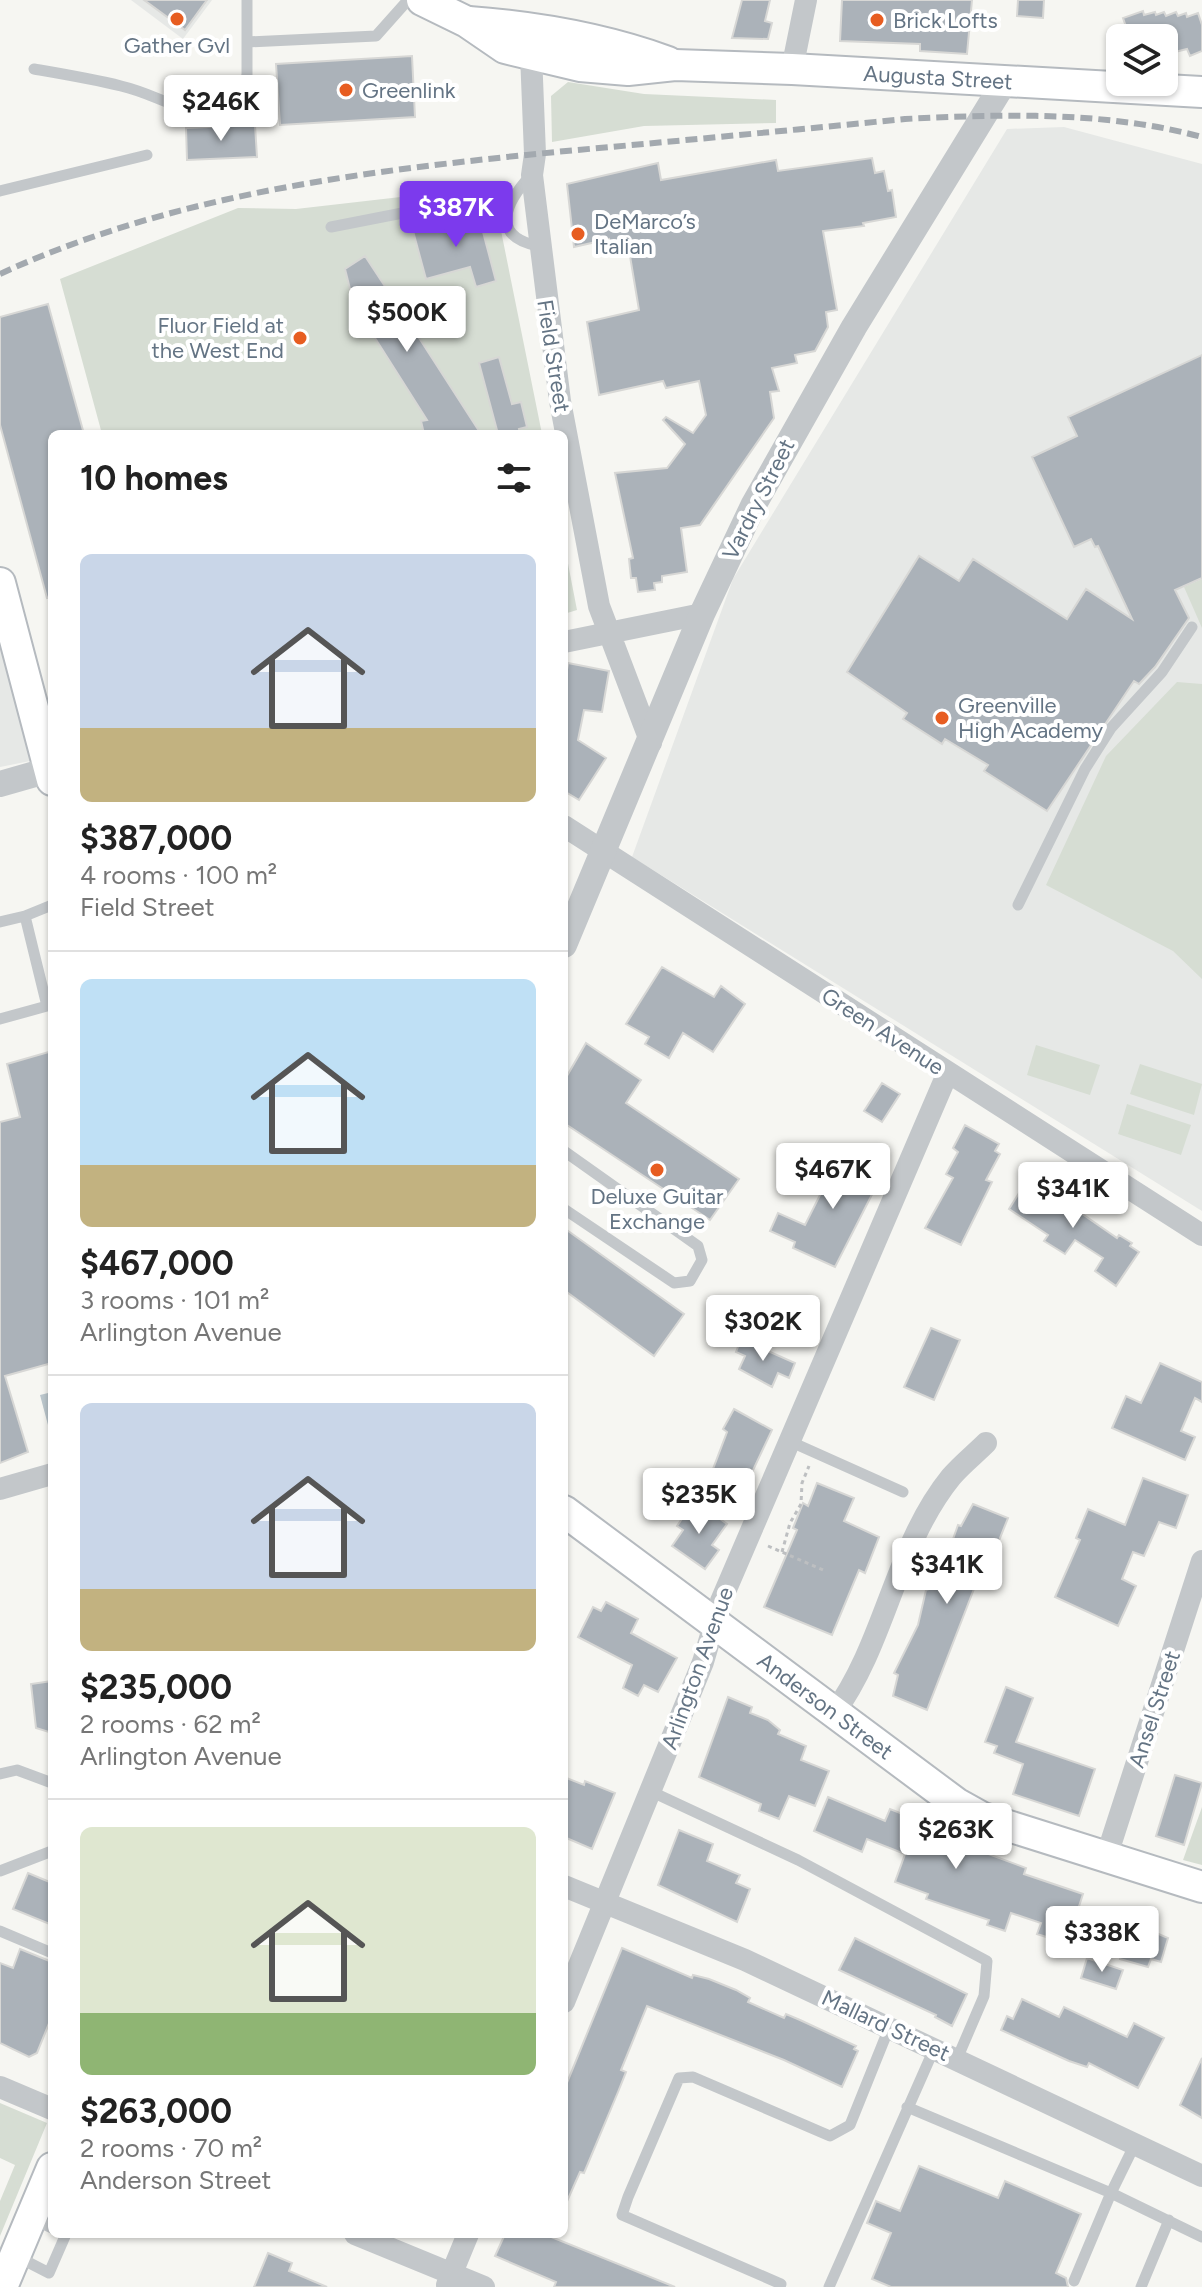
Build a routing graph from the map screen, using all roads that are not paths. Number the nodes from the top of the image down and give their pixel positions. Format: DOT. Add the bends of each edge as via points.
graph roads {
  1 [pos="247,0"];
  2 [pos="408,0"];
  3 [pos="422,0"];
  4 [pos="806,0"];
  5 [pos="467,22"];
  6 [pos="247,42"];
  7 [pos="531,54"];
  8 [pos="675,65"];
  9 [pos="34,69"];
  10 [pos="792,69"];
  11 [pos="1005,81"];
  12 [pos="1202,92"];
  13 [pos="147,155"];
  14 [pos="532,175"];
  15 [pos="0,191"];
  16 [pos="507,203"];
  17 [pos="331,227"];
  18 [pos="538,246"];
  19 [pos="566,430"];
  20 [pos="568,443"];
  21 [pos="0,583"];
  22 [pos="702,614"];
  23 [pos="1192,627"];
  24 [pos="609,631"];
  25 [pos="568,641"];
  26 [pos="651,743"];
  27 [pos="48,762"];
  28 [pos="48,774"];
  29 [pos="0,784"];
  30 [pos="568,829"];
  31 [pos="603,852"];
  32 [pos="1018,905"];
  33 [pos="48,907"];
  34 [pos="25,916"];
  35 [pos="0,922"];
  36 [pos="568,935"];
  37 [pos="0,1019"];
  38 [pos="948,1072"];
  39 [pos="568,1154"];
  40 [pos="568,1212"];
  41 [pos="1202,1235"];
  42 [pos="986,1443"];
  43 [pos="795,1450"];
  44 [pos="48,1475"];
  45 [pos="0,1489"];
  46 [pos="903,1492"];
  47 [pos="568,1514"];
  48 [pos="1202,1561"];
  49 [pos="714,1623"];
  50 [pos="834,1713"];
  51 [pos="0,1774"];
  52 [pos="48,1782"];
  53 [pos="650,1791"];
  54 [pos="48,1853"];
  55 [pos="1106,1858"];
  56 [pos="0,1871"];
  57 [pos="1202,1887"];
  58 [pos="568,1888"];
  59 [pos="605,1903"];
  60 [pos="0,1931"];
  61 [pos="48,1951"];
  62 [pos="568,1992"];
  63 [pos="890,2027"];
  64 [pos="934,2048"];
  65 [pos="957,2059"];
  66 [pos="0,2087"];
  67 [pos="48,2107"];
  68 [pos="907,2107"];
  69 [pos="1135,2144"];
  70 [pos="1202,2176"];
  71 [pos="48,2190"];
  72 [pos="1111,2193"];
  73 [pos="1169,2220"];
  74 [pos="42,2223"];
  75 [pos="1202,2237"];
  76 [pos="64,2238"];
  77 [pos="363,2238"];
  78 [pos="466,2238"];
  79 [pos="15,2256"];
  80 [pos="449,2280"];
  81 [pos="1074,2281"];
  82 [pos="2,2287"];
  83 [pos="484,2287"];
  84 [pos="780,2287"];
  85 [pos="829,2287"];
  86 [pos="1141,2287"];
  1 -- 6 [label="lane"];
  2 -- 6 [label="lane" via="376,36"];
  3 -- 5 [label="main road, Augusta Street"];
  4 -- 10 [label="street"];
  5 -- 7 [label="main road, Augusta Street" via="505,48"];
  5 -- 8 [label="main road, Augusta Street" via="631,48"];
  6 -- 9 [label="lane" via="247,75 240,96 208,111 165,104 125,86"];
  7 -- 8 [label="main road, Augusta Street" via="628,70"];
  7 -- 14 [label="street, Field Street"];
  8 -- 10 [label="main road, Augusta Street"];
  10 -- 11 [label="main road, Augusta Street"];
  11 -- 12 [label="main road, Augusta Street"];
  11 -- 22 [label="street, Vardry Street" via="773,466"];
  13 -- 15 [label="lane"];
  14 -- 16 [label="lane"];
  14 -- 18 [label="street, Field Street"];
  16 -- 17 [label="lane" via="479,198"];
  16 -- 18 [label="lane" via="513,236"];
  18 -- 19 [label="street, Field Street"];
  20 -- 24 [label="street, Field Street" via="599,606"];
  21 -- 27 [label="main road"];
  22 -- 24 [label="street"];
  22 -- 26 [label="street, Vardry Street"];
  23 -- 32 [label="lane" via="1085,769"];
  24 -- 25 [label="street"];
  24 -- 26 [label="street, Field Street"];
  26 -- 31 [label="street, Vardry Street"];
  28 -- 29 [label="street"];
  30 -- 31 [label="street, Green Avenue"];
  31 -- 36 [label="street, Vardry Street"];
  31 -- 38 [label="street, Green Avenue"];
  33 -- 34 [label="lane"];
  34 -- 35 [label="lane"];
  34 -- 37 [label="lane" via="47,1006"];
  38 -- 41 [label="street, Green Avenue"];
  38 -- 43 [label="street, Arlington Avenue"];
  39 -- 40 [label="lane" via="698,1246 702,1260 690,1281 674,1283"];
  42 -- 50 [label="street" via="951,1476 937,1499 858,1680"];
  43 -- 46 [label="lane"];
  43 -- 49 [label="street, Arlington Avenue"];
  44 -- 45 [label="street"];
  47 -- 49 [label="main road, Anderson Street"];
  48 -- 55 [label="street, Ansel Street"];
  49 -- 50 [label="main road, Anderson Street"];
  49 -- 53 [label="street, Arlington Avenue"];
  50 -- 55 [label="main road, Anderson Street" via="983,1818"];
  51 -- 52 [label="lane" via="17,1770"];
  53 -- 59 [label="street, Arlington Avenue"];
  53 -- 65 [label="lane" via="798,1860 987,1961 984,1996"];
  54 -- 56 [label="lane"];
  55 -- 57 [label="main road, Anderson Street"];
  58 -- 59 [label="street, Mallard Street"];
  59 -- 62 [label="street, Arlington Avenue"];
  59 -- 63 [label="street, Mallard Street"];
  60 -- 61 [label="lane"];
  63 -- 64 [label="street, Mallard Street"];
  63 -- 84 [label="lane" via="850,2125 830,2136 693,2077 679,2078 628,2197 622,2215"];
  64 -- 65 [label="street, Mallard Street"];
  64 -- 68 [label="lane"];
  65 -- 69 [label="street, Mallard Street"];
  66 -- 67 [label="street"];
  68 -- 72 [label="lane"];
  68 -- 85 [label="lane"];
  69 -- 70 [label="street, Mallard Street"];
  69 -- 72 [label="lane"];
  71 -- 74 [label="main road"];
  72 -- 73 [label="lane"];
  72 -- 81 [label="lane"];
  73 -- 75 [label="lane"];
  73 -- 86 [label="lane"];
  74 -- 79 [label="main road"];
  76 -- 79 [label="lane" via="49,2273"];
  77 -- 80 [label="street"];
  78 -- 80 [label="street"];
  79 -- 82 [label="main road"];
  80 -- 83 [label="street"];
}
